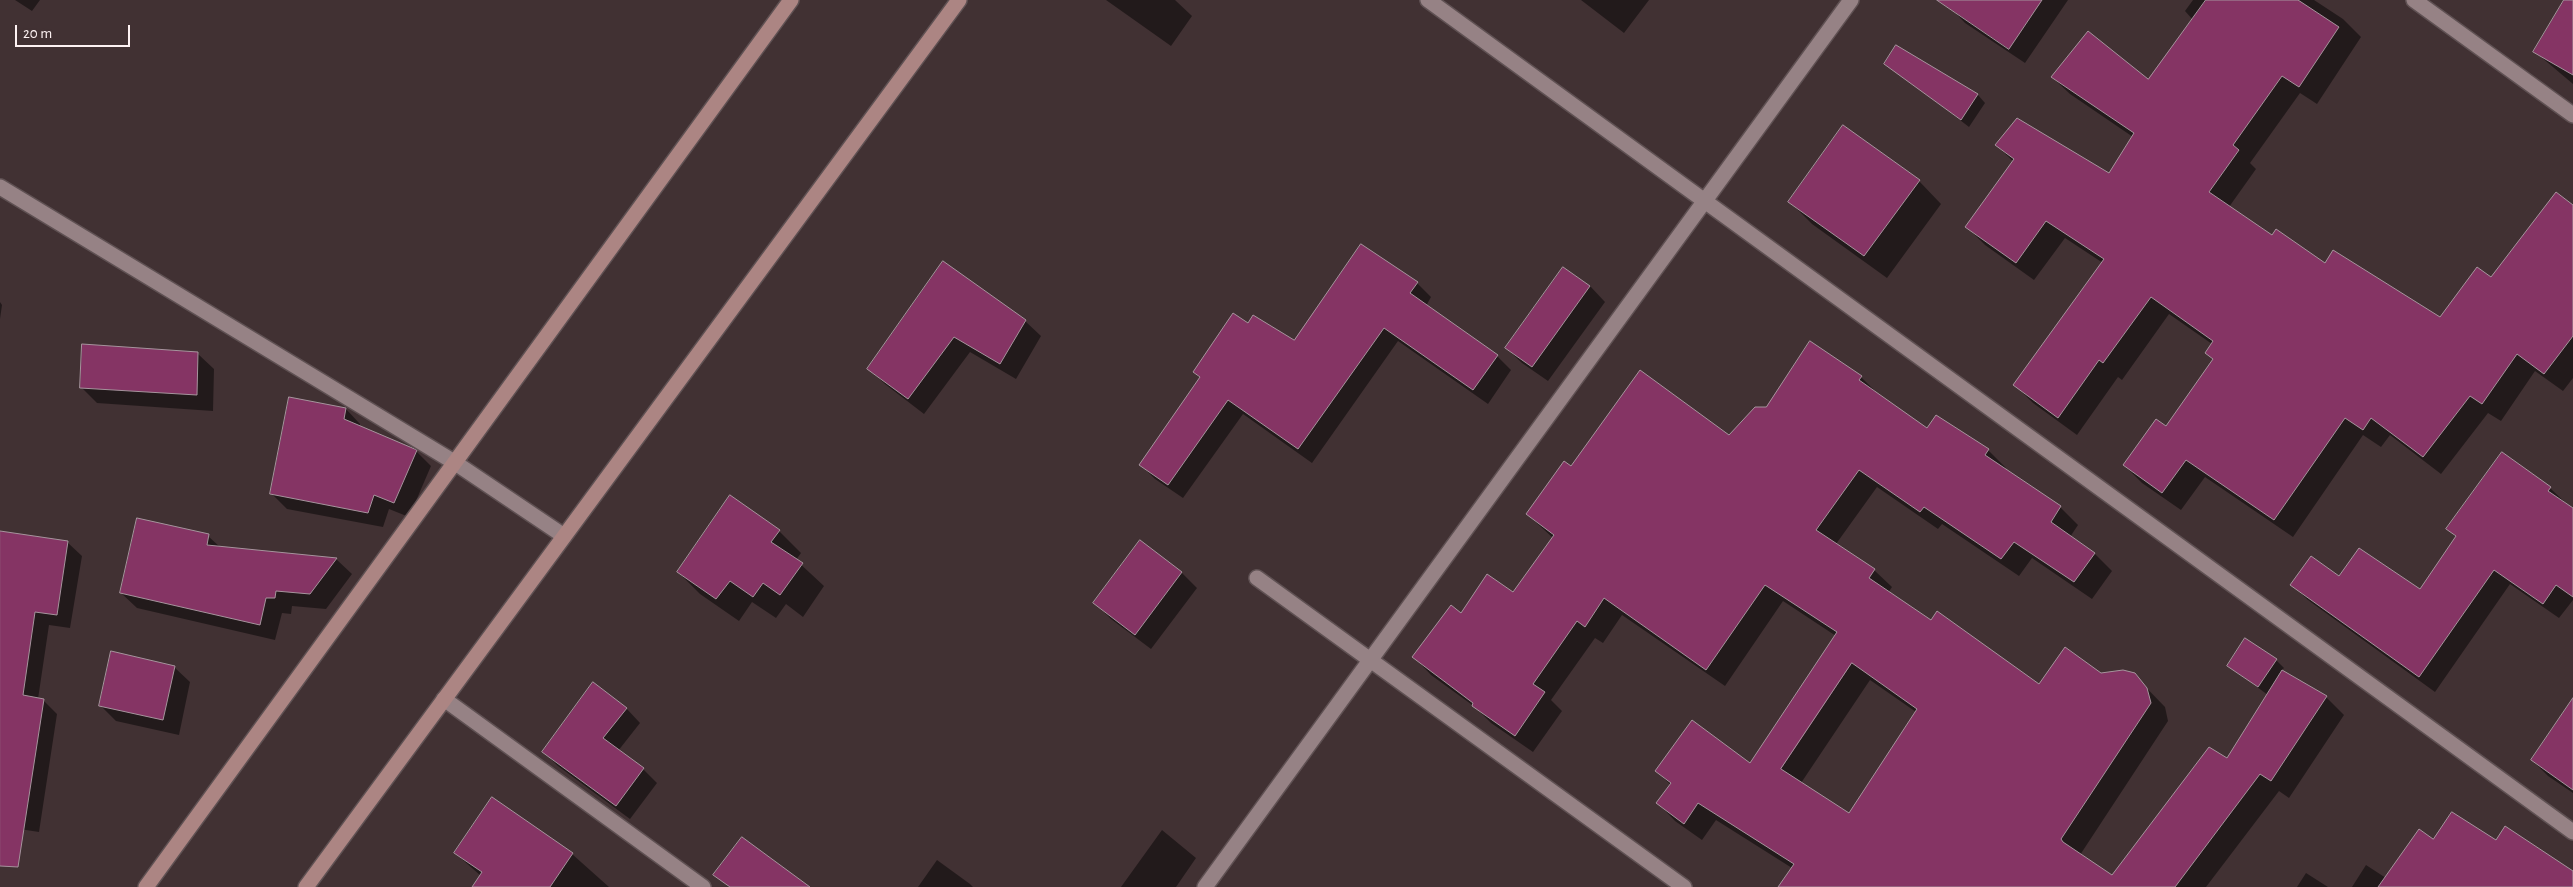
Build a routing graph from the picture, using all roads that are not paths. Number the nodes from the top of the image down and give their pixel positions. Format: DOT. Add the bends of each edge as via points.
graph roads {
  1 [pos="791,0"];
  2 [pos="959,0"];
  3 [pos="1428,0"];
  4 [pos="1851,0"];
  5 [pos="2414,0"];
  6 [pos="2573,115"];
  7 [pos="0,187"];
  8 [pos="1705,201"];
  9 [pos="454,462"];
  10 [pos="564,536"];
  11 [pos="1257,578"];
  12 [pos="1370,660"];
  13 [pos="444,699"];
  14 [pos="2573,832"];
  15 [pos="146,887"];
  16 [pos="306,887"];
  17 [pos="703,887"];
  18 [pos="1205,887"];
  19 [pos="1684,887"];
  1 -- 9 [label="main road"];
  2 -- 10 [label="main road"];
  3 -- 8 [label="street"];
  4 -- 8 [label="street"];
  5 -- 6 [label="street"];
  7 -- 9 [label="street"];
  8 -- 12 [label="street"];
  8 -- 14 [label="street"];
  9 -- 10 [label="street"];
  9 -- 15 [label="main road"];
  10 -- 13 [label="main road"];
  11 -- 12 [label="street"];
  12 -- 18 [label="street"];
  12 -- 19 [label="street"];
  13 -- 16 [label="main road"];
  13 -- 17 [label="street"];
}
